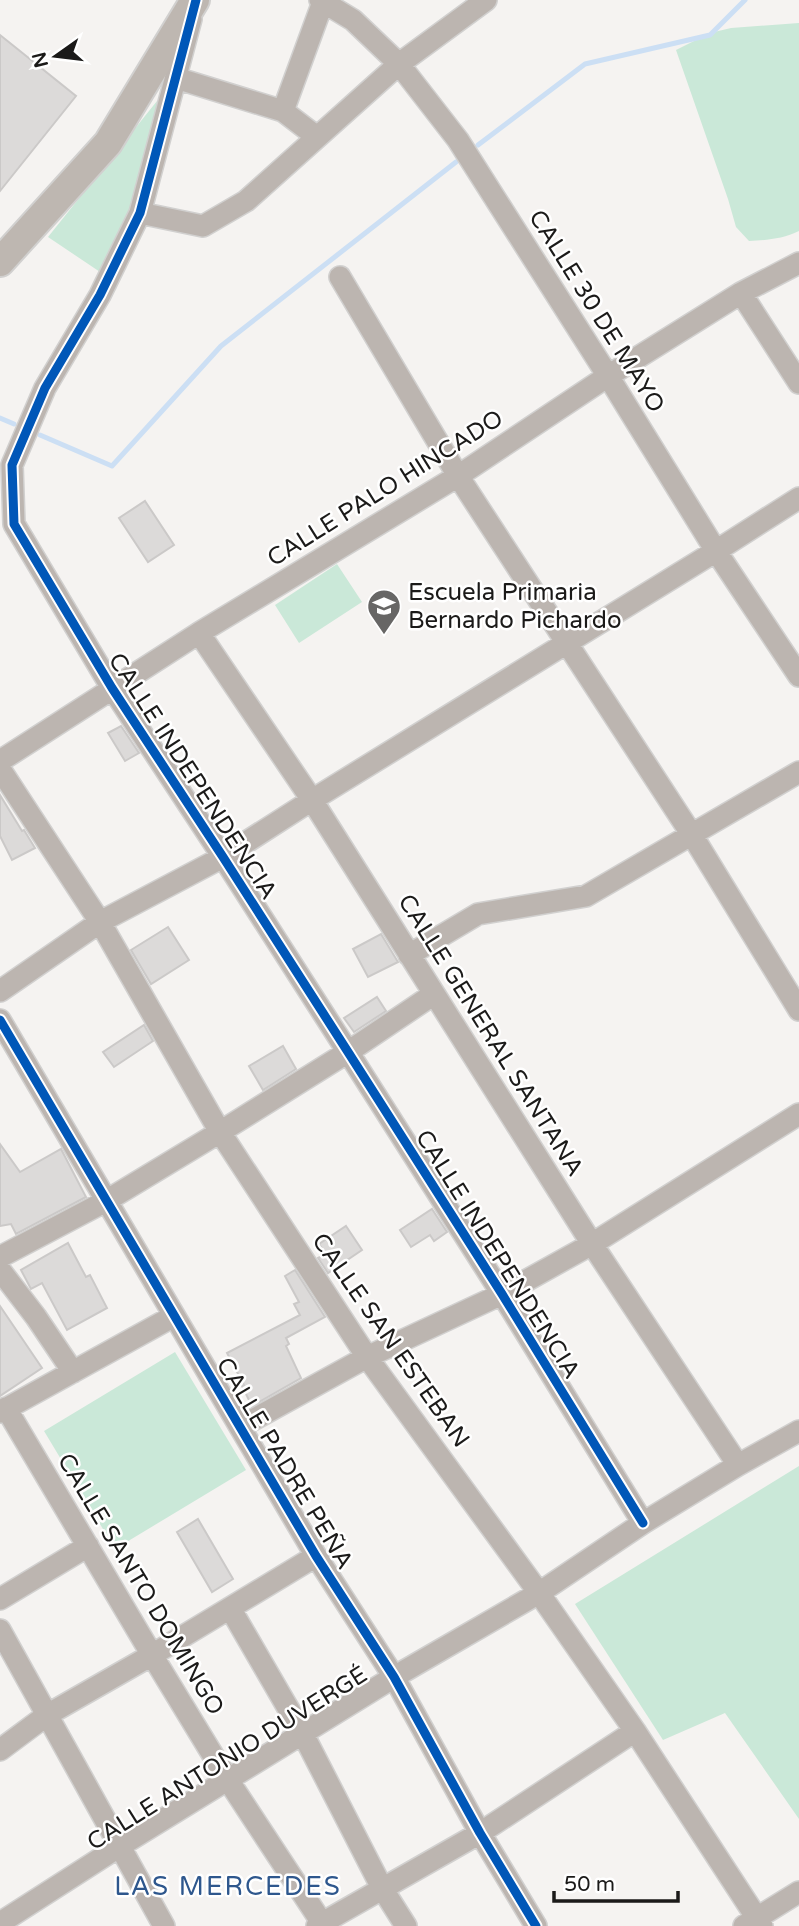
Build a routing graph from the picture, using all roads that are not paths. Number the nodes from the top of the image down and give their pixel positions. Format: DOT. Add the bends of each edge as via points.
graph roads {
  1 [pos="196,0"];
  2 [pos="322,1"];
  3 [pos="472,4"];
  4 [pos="399,64"];
  5 [pos="176,78"];
  6 [pos="284,110"];
  7 [pos="317,137"];
  8 [pos="140,214"];
  9 [pos="6,247"];
  10 [pos="799,263"];
  11 [pos="340,277"];
  12 [pos="741,293"];
  13 [pos="608,376"];
  14 [pos="799,383"];
  15 [pos="458,476"];
  16 [pos="799,498"];
  17 [pos="716,551"];
  18 [pos="199,633"];
  19 [pos="568,642"];
  20 [pos="799,676"];
  21 [pos="112,688"];
  22 [pos="0,761"];
  23 [pos="0,769"];
  24 [pos="799,772"];
  25 [pos="312,800"];
  26 [pos="692,835"];
  27 [pos="223,857"];
  28 [pos="100,922"];
  29 [pos="409,955"];
  30 [pos="0,991"];
  31 [pos="434,994"];
  32 [pos="799,1010"];
  33 [pos="0,1020"];
  34 [pos="348,1052"];
  35 [pos="799,1114"];
  36 [pos="220,1132"];
  37 [pos="106,1200"];
  38 [pos="592,1244"];
  39 [pos="0,1256"];
  40 [pos="0,1270"];
  41 [pos="502,1294"];
  42 [pos="174,1316"];
  43 [pos="367,1357"];
  44 [pos="73,1371"];
  45 [pos="3,1410"];
  46 [pos="240,1427"];
  47 [pos="799,1431"];
  48 [pos="738,1465"];
  49 [pos="643,1523"];
  50 [pos="88,1546"];
  51 [pos="316,1556"];
  52 [pos="538,1593"];
  53 [pos="0,1599"];
  54 [pos="230,1608"];
  55 [pos="0,1630"];
  56 [pos="152,1655"];
  57 [pos="394,1677"];
  58 [pos="47,1715"];
  59 [pos="635,1731"];
  60 [pos="303,1734"];
  61 [pos="0,1750"];
  62 [pos="228,1780"];
  63 [pos="480,1833"];
  64 [pos="120,1846"];
  65 [pos="382,1888"];
  66 [pos="799,1892"];
  67 [pos="2,1921"];
  68 [pos="754,1923"];
  69 [pos="321,1925"];
  70 [pos="164,1926"];
  71 [pos="406,1926"];
  72 [pos="536,1926"];
  1 -- 5 [label="street, CALLE INDEPENDENCIA"];
  1 -- 9 [label="main road" via="108,143"];
  2 -- 4 [label="street, CALLE 30 DE MAYO" via="353,20"];
  2 -- 6 [label="street"];
  3 -- 4 [label="street"];
  4 -- 7 [label="street"];
  4 -- 13 [label="street, CALLE 30 DE MAYO" via="458,140"];
  5 -- 6 [label="street"];
  5 -- 8 [label="street, CALLE INDEPENDENCIA"];
  6 -- 7 [label="street"];
  7 -- 8 [label="street" via="246,201 203,226"];
  8 -- 21 [label="street, CALLE INDEPENDENCIA" via="46,388 12,465 14,524"];
  10 -- 12 [label="street, CALLE PALO HINCADO"];
  11 -- 15 [label="street"];
  12 -- 13 [label="street, CALLE PALO HINCADO"];
  12 -- 14 [label="street"];
  13 -- 15 [label="street, CALLE PALO HINCADO"];
  13 -- 17 [label="street, CALLE 30 DE MAYO"];
  15 -- 18 [label="street, CALLE PALO HINCADO"];
  15 -- 19 [label="street"];
  16 -- 17 [label="street"];
  17 -- 19 [label="street"];
  17 -- 20 [label="street, CALLE 30 DE MAYO"];
  18 -- 21 [label="street, CALLE PALO HINCADO"];
  18 -- 25 [label="street, CALLE GENERAL SANTANA"];
  19 -- 25 [label="street"];
  19 -- 26 [label="street"];
  21 -- 22 [label="street, CALLE PALO HINCADO"];
  21 -- 27 [label="street, CALLE INDEPENDENCIA"];
  23 -- 28 [label="street, CALLE SAN ESTEBAN"];
  24 -- 26 [label="street"];
  25 -- 27 [label="street"];
  25 -- 29 [label="street, CALLE GENERAL SANTANA"];
  26 -- 29 [label="street" via="586,895 478,914"];
  26 -- 32 [label="street"];
  27 -- 28 [label="street"];
  27 -- 34 [label="street, CALLE INDEPENDENCIA"];
  28 -- 30 [label="street"];
  28 -- 36 [label="street, CALLE SAN ESTEBAN"];
  29 -- 31 [label="street, CALLE GENERAL SANTANA"];
  31 -- 34 [label="street"];
  31 -- 38 [label="street, CALLE GENERAL SANTANA"];
  33 -- 37 [label="street, CALLE PADRE PEÑA"];
  34 -- 36 [label="street"];
  34 -- 41 [label="street, CALLE INDEPENDENCIA"];
  35 -- 38 [label="street"];
  36 -- 37 [label="street"];
  36 -- 43 [label="street, CALLE SAN ESTEBAN"];
  37 -- 39 [label="street"];
  37 -- 42 [label="street, CALLE PADRE PEÑA"];
  38 -- 41 [label="street"];
  38 -- 48 [label="street, CALLE GENERAL SANTANA"];
  40 -- 44 [label="street"];
  41 -- 43 [label="street"];
  41 -- 49 [label="street, CALLE INDEPENDENCIA"];
  42 -- 44 [label="street"];
  42 -- 46 [label="street, CALLE PADRE PEÑA"];
  43 -- 46 [label="street"];
  43 -- 52 [label="street, CALLE SAN ESTEBAN"];
  44 -- 45 [label="street"];
  45 -- 50 [label="street, CALLE SANTO DOMINGO"];
  46 -- 51 [label="street, CALLE PADRE PEÑA"];
  47 -- 48 [label="street, CALLE ANTONIO DUVERGÉ"];
  48 -- 49 [label="street, CALLE ANTONIO DUVERGÉ"];
  49 -- 52 [label="street, CALLE ANTONIO DUVERGÉ"];
  50 -- 53 [label="street"];
  50 -- 56 [label="street, CALLE SANTO DOMINGO"];
  51 -- 54 [label="street"];
  51 -- 57 [label="street, CALLE PADRE PEÑA"];
  52 -- 57 [label="street, CALLE ANTONIO DUVERGÉ"];
  52 -- 59 [label="street, CALLE SAN ESTEBAN"];
  54 -- 56 [label="street"];
  54 -- 60 [label="street"];
  55 -- 58 [label="street"];
  56 -- 58 [label="street"];
  56 -- 62 [label="street, CALLE SANTO DOMINGO"];
  57 -- 60 [label="street, CALLE ANTONIO DUVERGÉ"];
  57 -- 63 [label="street, CALLE PADRE PEÑA"];
  58 -- 61 [label="street"];
  58 -- 64 [label="street"];
  59 -- 63 [label="street"];
  59 -- 68 [label="street, CALLE SAN ESTEBAN"];
  60 -- 62 [label="street, CALLE ANTONIO DUVERGÉ"];
  60 -- 65 [label="street"];
  62 -- 64 [label="street, CALLE ANTONIO DUVERGÉ"];
  62 -- 69 [label="street, CALLE SANTO DOMINGO"];
  63 -- 65 [label="street"];
  63 -- 72 [label="street, CALLE PADRE PEÑA"];
  64 -- 67 [label="street, CALLE ANTONIO DUVERGÉ"];
  64 -- 70 [label="street"];
  65 -- 69 [label="street"];
  65 -- 71 [label="street"];
  66 -- 68 [label="street"];
}
